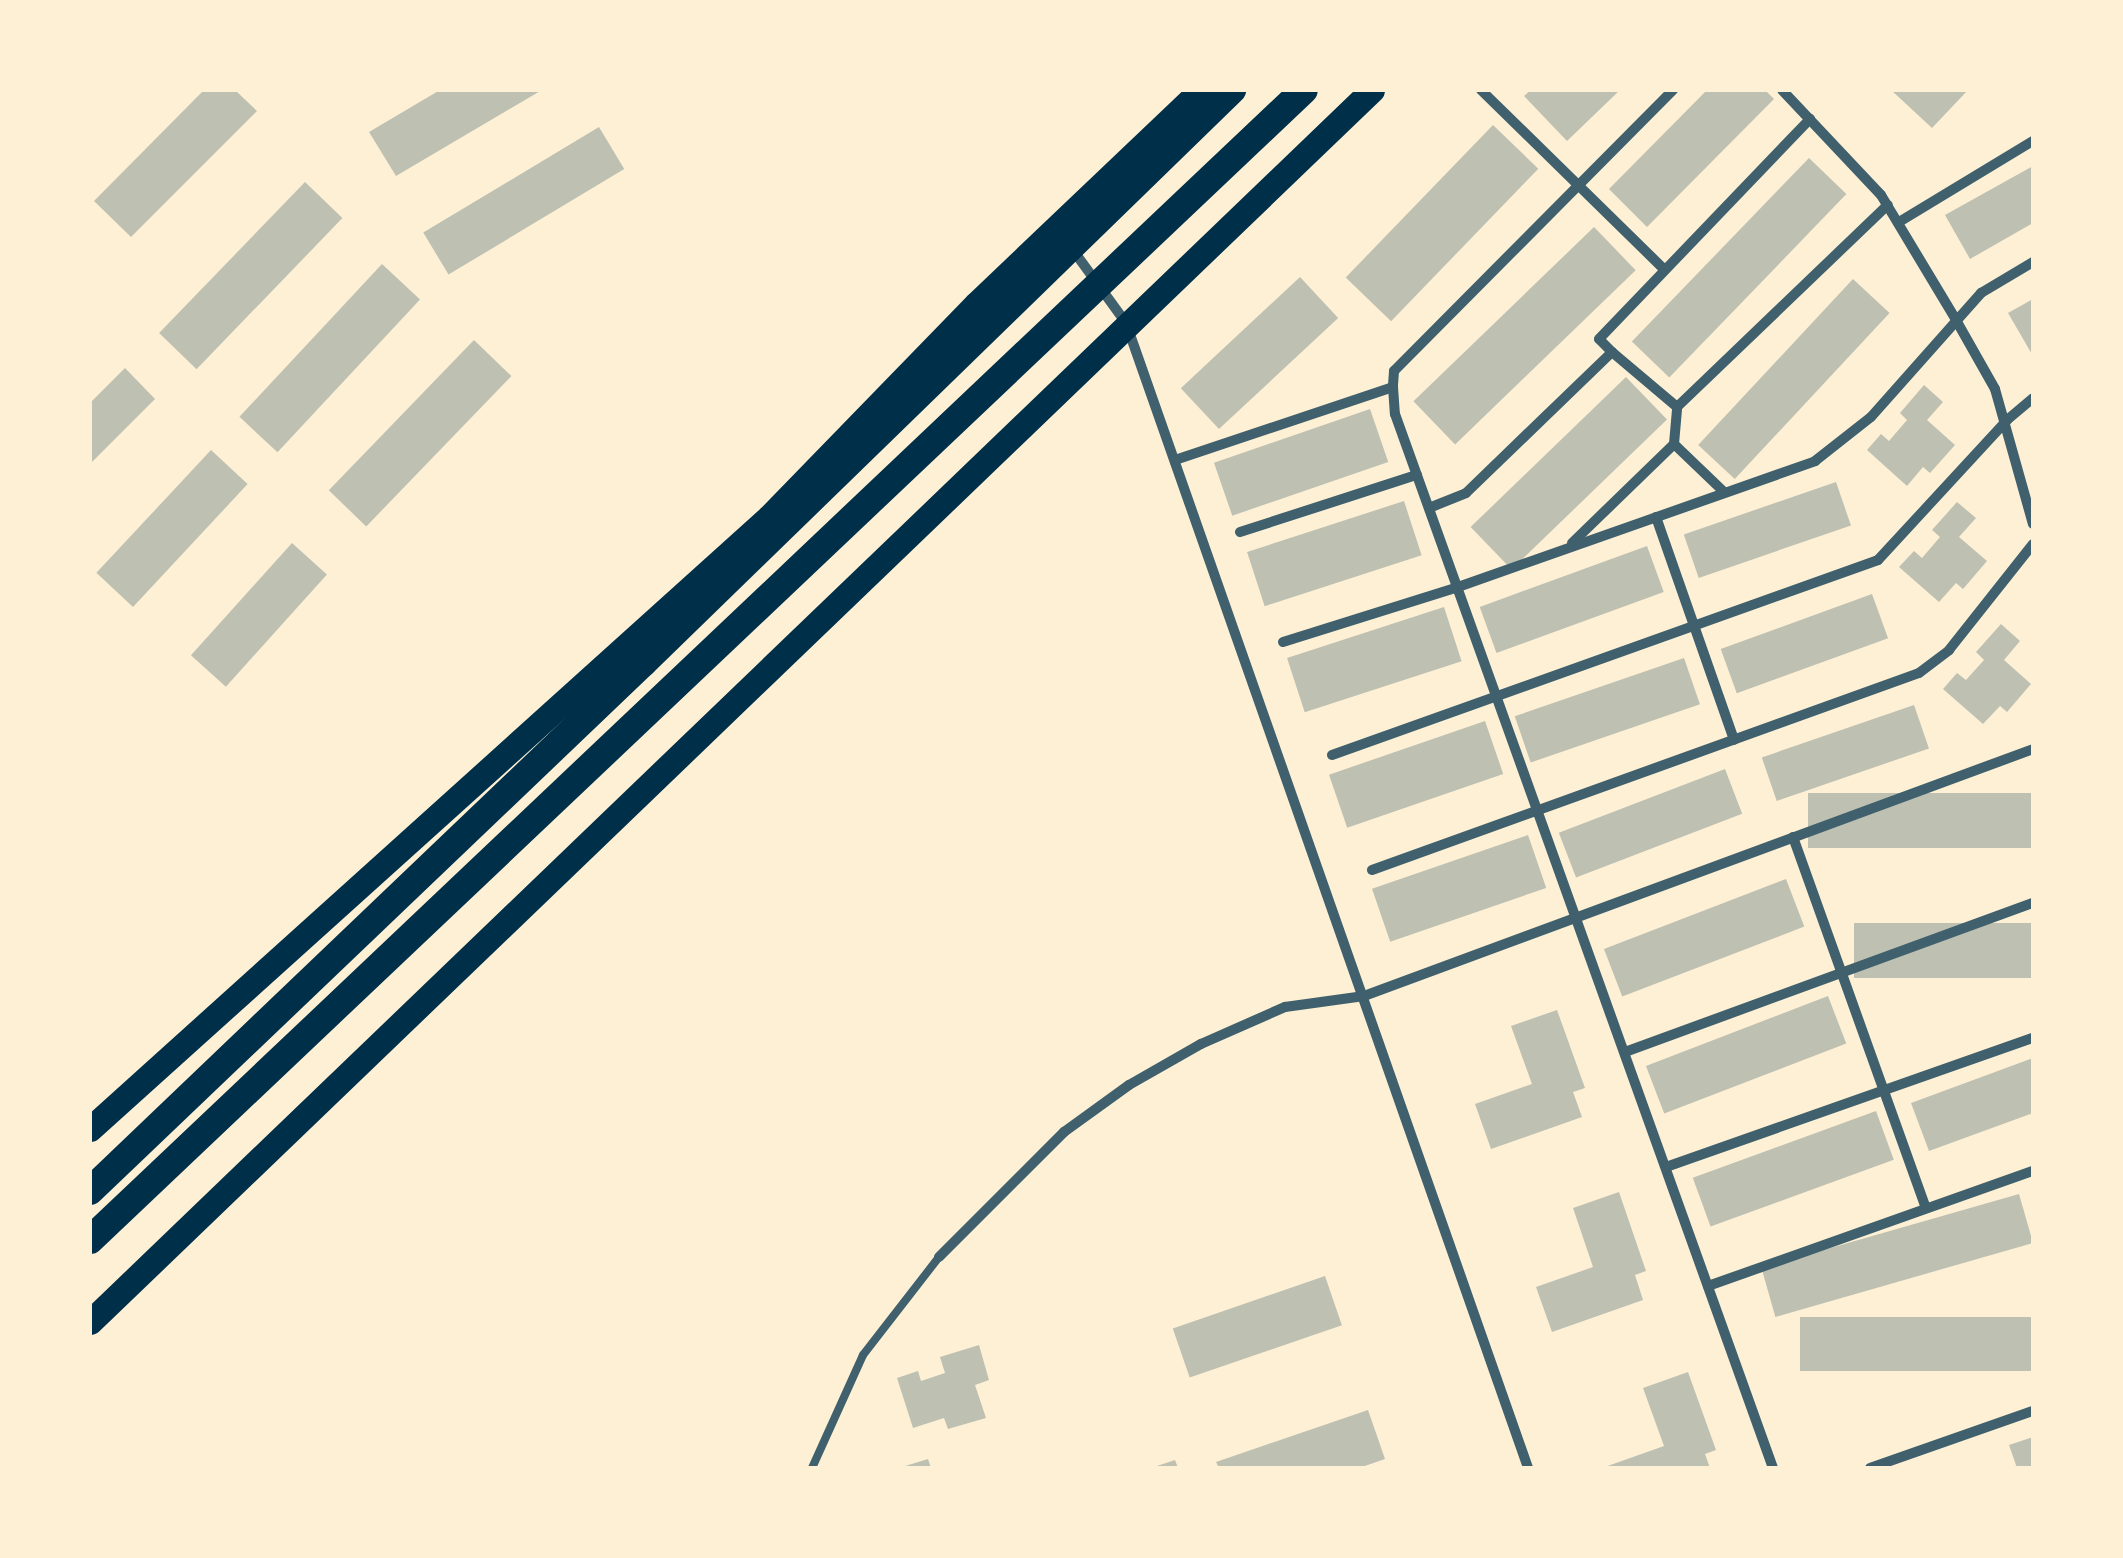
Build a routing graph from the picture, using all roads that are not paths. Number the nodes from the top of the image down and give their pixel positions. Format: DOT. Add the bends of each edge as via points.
graph roads {
  1 [pos="1201,90"];
  2 [pos="1232,90"];
  3 [pos="1304,90"];
  4 [pos="1372,90"];
  5 [pos="1481,90"];
  6 [pos="1673,90"];
  7 [pos="1782,90"];
  8 [pos="1810,119"];
  9 [pos="2033,141"];
  10 [pos="1579,185"];
  11 [pos="1888,204"];
  12 [pos="1899,222"];
  13 [pos="1058,229"];
  14 [pos="2033,262"];
  15 [pos="1666,270"];
  16 [pos="1956,320"];
  17 [pos="1126,322"];
  18 [pos="1612,352"];
  19 [pos="1392,387"];
  20 [pos="2033,398"];
  21 [pos="1677,407"];
  22 [pos="2006,420"];
  23 [pos="1674,444"];
  24 [pos="1175,460"];
  25 [pos="1417,475"];
  26 [pos="1724,492"];
  27 [pos="1430,508"];
  28 [pos="1656,516"];
  29 [pos="2033,524"];
  30 [pos="1240,532"];
  31 [pos="2033,544"];
  32 [pos="1567,548"];
  33 [pos="1458,587"];
  34 [pos="1692,627"];
  35 [pos="1283,642"];
  36 [pos="1498,697"];
  37 [pos="1734,740"];
  38 [pos="2033,748"];
  39 [pos="1332,755"];
  40 [pos="1539,810"];
  41 [pos="1792,837"];
  42 [pos="1372,870"];
  43 [pos="2033,903"];
  44 [pos="1577,916"];
  45 [pos="1842,974"];
  46 [pos="1364,996"];
  47 [pos="2033,1038"];
  48 [pos="1625,1052"];
  49 [pos="1883,1090"];
  50 [pos="90,1130"];
  51 [pos="1666,1167"];
  52 [pos="2033,1171"];
  53 [pos="90,1191"];
  54 [pos="1926,1208"];
  55 [pos="90,1240"];
  56 [pos="939,1258"];
  57 [pos="1708,1286"];
  58 [pos="90,1322"];
  59 [pos="2033,1410"];
  60 [pos="812,1468"];
  61 [pos="1528,1468"];
  62 [pos="1774,1468"];
  63 [pos="1870,1468"];
  1 -- 13 [label="main road"];
  2 -- 53 [label="highway"];
  3 -- 55 [label="highway"];
  4 -- 17 [label="main road"];
  5 -- 10 [label="street"];
  6 -- 10 [label="street"];
  7 -- 8 [label="street"];
  8 -- 11 [label="street"];
  8 -- 15 [label="street"];
  9 -- 12 [label="street"];
  10 -- 15 [label="street"];
  10 -- 19 [label="street" via="1394,372"];
  11 -- 12 [label="street"];
  11 -- 21 [label="street"];
  12 -- 16 [label="street"];
  13 -- 17 [label="street"];
  13 -- 50 [label="main road" via="769,516"];
  14 -- 16 [label="street" via="1981,293"];
  15 -- 18 [label="street" via="1599,339"];
  16 -- 22 [label="street"];
  16 -- 26 [label="street" via="1840,443 1814,460"];
  17 -- 24 [label="street"];
  17 -- 58 [label="main road"];
  18 -- 21 [label="street"];
  18 -- 27 [label="street" via="1466,493"];
  19 -- 24 [label="street"];
  19 -- 25 [label="street"];
  20 -- 22 [label="street"];
  21 -- 23 [label="street"];
  22 -- 29 [label="street"];
  22 -- 34 [label="street" via="1878,560"];
  23 -- 26 [label="street"];
  23 -- 32 [label="street"];
  24 -- 46 [label="street"];
  25 -- 27 [label="street"];
  25 -- 30 [label="street"];
  26 -- 28 [label="street"];
  27 -- 33 [label="street"];
  28 -- 32 [label="street"];
  28 -- 34 [label="street"];
  31 -- 37 [label="street" via="1948,650 1919,673"];
  32 -- 33 [label="street"];
  33 -- 35 [label="street"];
  33 -- 36 [label="street"];
  34 -- 36 [label="street"];
  34 -- 37 [label="street"];
  36 -- 39 [label="street"];
  36 -- 40 [label="street"];
  37 -- 40 [label="street"];
  38 -- 41 [label="street"];
  40 -- 42 [label="street"];
  40 -- 44 [label="street"];
  41 -- 44 [label="street"];
  41 -- 45 [label="street"];
  43 -- 45 [label="street"];
  44 -- 46 [label="street"];
  44 -- 48 [label="street"];
  45 -- 48 [label="street"];
  45 -- 49 [label="street"];
  46 -- 56 [label="street" via="1285,1007 1128,1085 1064,1132"];
  46 -- 61 [label="street"];
  47 -- 49 [label="street"];
  48 -- 51 [label="street"];
  49 -- 51 [label="street"];
  49 -- 54 [label="street"];
  51 -- 57 [label="street"];
  52 -- 54 [label="street"];
  54 -- 57 [label="street"];
  56 -- 60 [label="lane" via="863,1355"];
  57 -- 62 [label="street"];
  59 -- 63 [label="street"];
}
